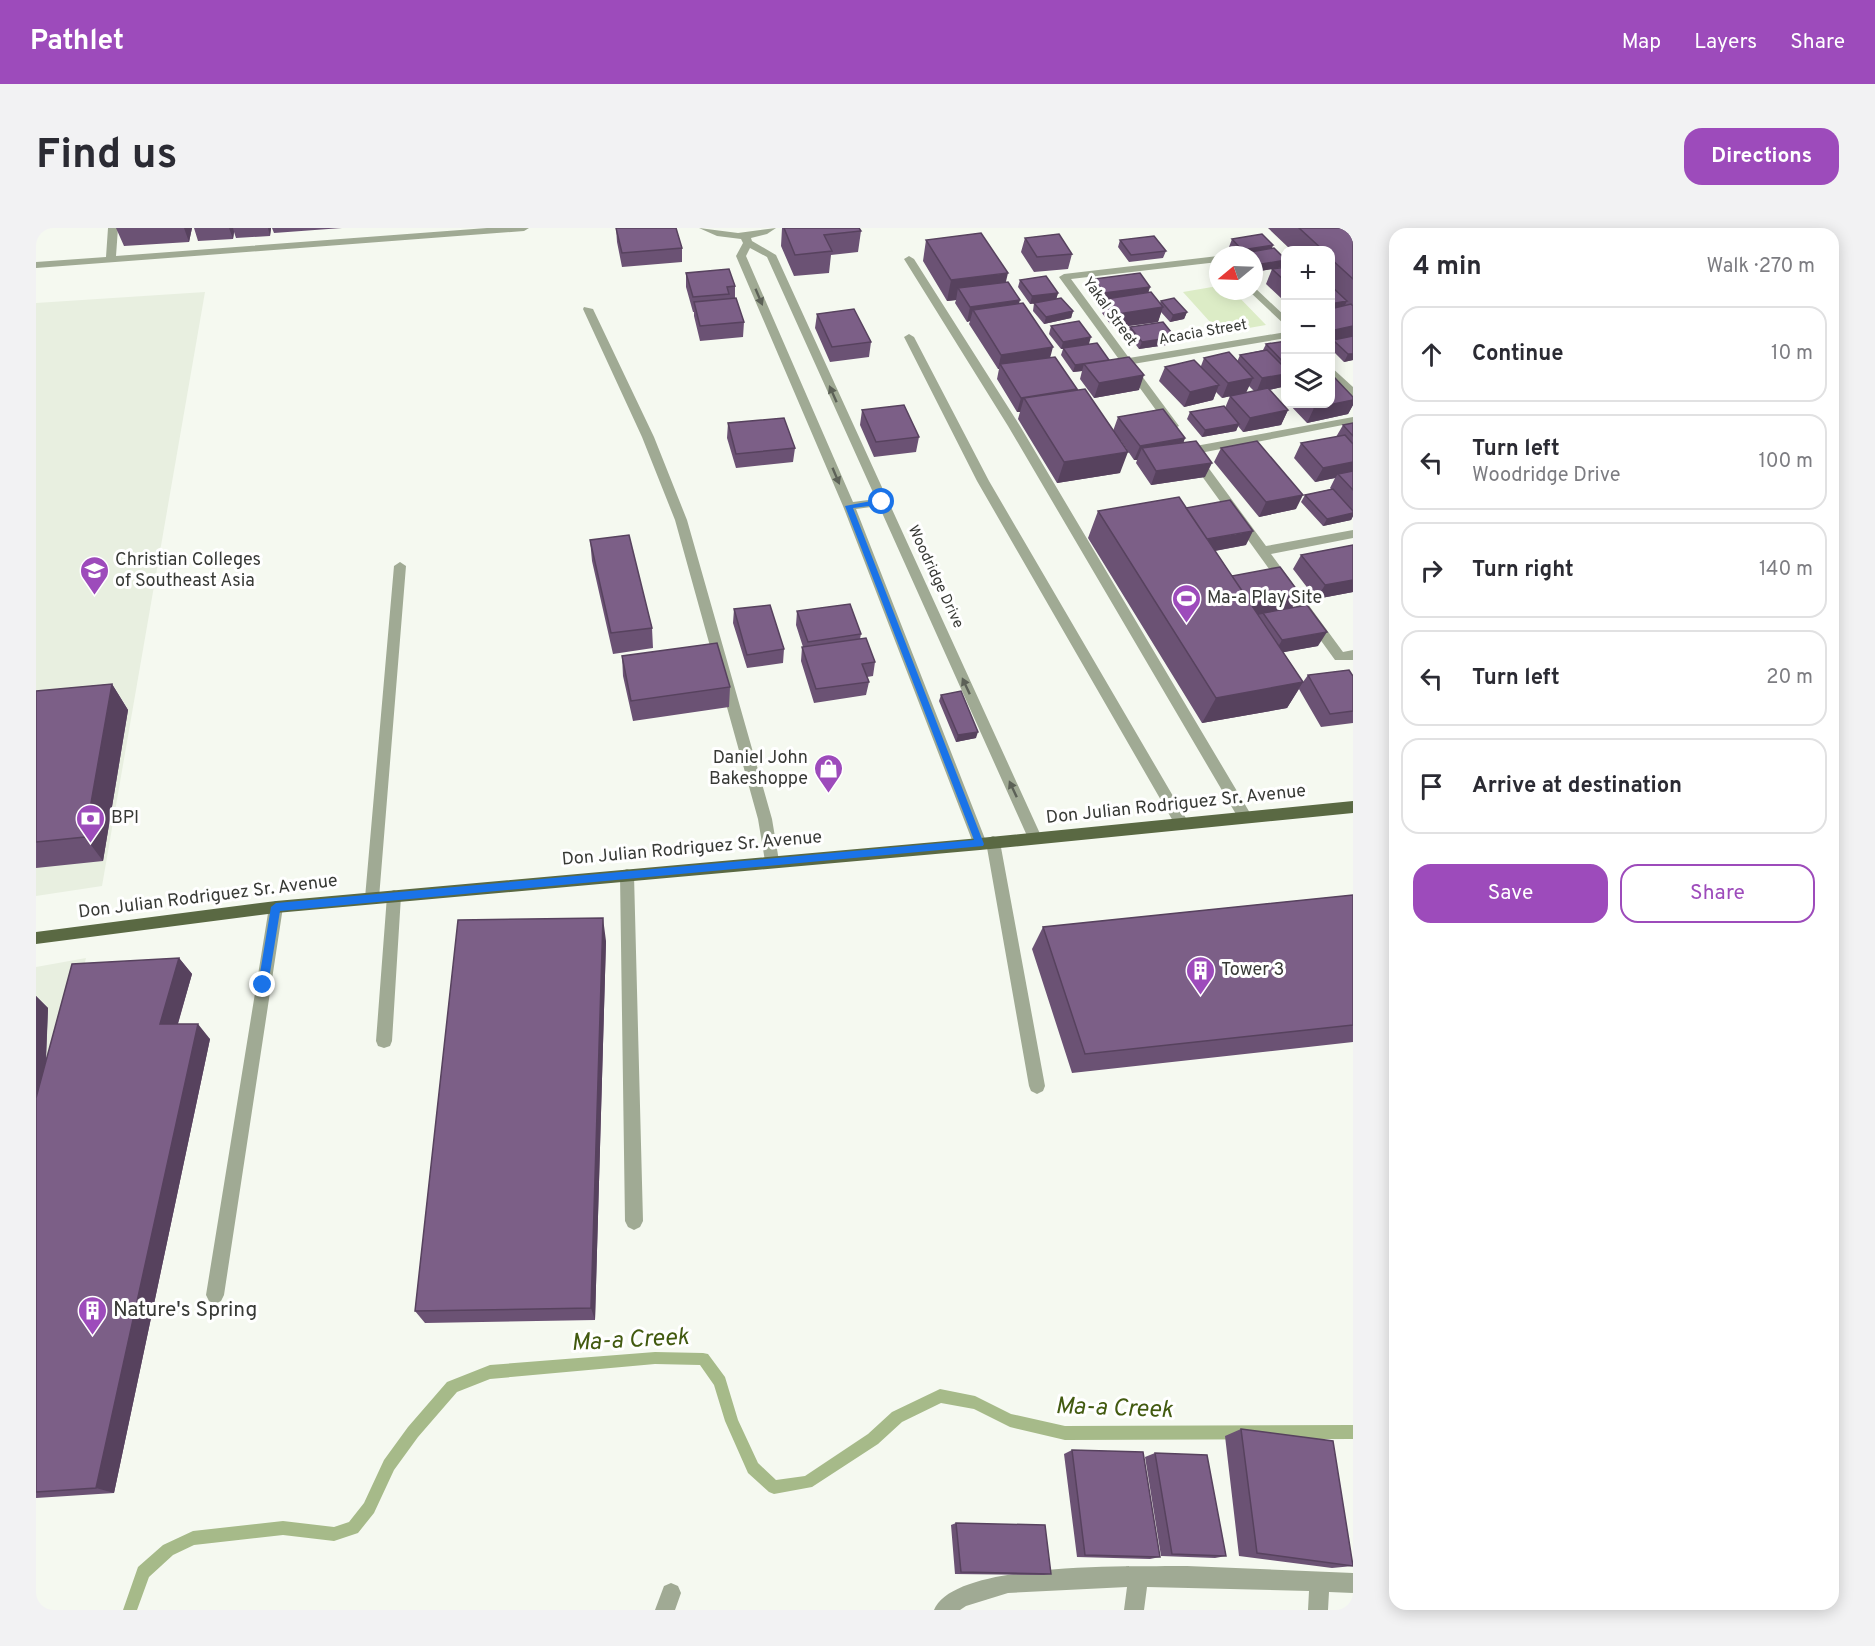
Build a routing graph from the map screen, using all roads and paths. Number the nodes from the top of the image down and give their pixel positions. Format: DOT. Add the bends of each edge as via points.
graph roads {
  1 [pos="113,228"];
  2 [pos="524,228"];
  3 [pos="704,228"];
  4 [pos="771,228"];
  5 [pos="746,240"];
  6 [pos="909,259"];
  7 [pos="111,260"];
  8 [pos="1209,261"];
  9 [pos="36,265"];
  10 [pos="1263,299"];
  11 [pos="588,309"];
  12 [pos="1281,318"];
  13 [pos="1281,336"];
  14 [pos="909,337"];
  15 [pos="1126,362"];
  16 [pos="1335,374"];
  17 [pos="1353,393"];
  18 [pos="1353,420"];
  19 [pos="1184,442"];
  20 [pos="882,502"];
  21 [pos="849,506"];
  22 [pos="1353,534"];
  23 [pos="1263,551"];
  24 [pos="400,566"];
  25 [pos="1346,656"];
  26 [pos="1353,807"];
  27 [pos="1245,818"];
  28 [pos="1182,824"];
  29 [pos="1035,838"];
  30 [pos="986,843"];
  31 [pos="772,861"];
  32 [pos="627,874"];
  33 [pos="394,896"];
  34 [pos="372,898"];
  35 [pos="276,907"];
  36 [pos="36,938"];
  37 [pos="384,1041"];
  38 [pos="1037,1086"];
  39 [pos="634,1221"];
  40 [pos="215,1295"];
  41 [pos="1138,1577"];
  42 [pos="1320,1582"];
  43 [pos="1353,1583"];
  44 [pos="944,1610"];
  45 [pos="1134,1610"];
  46 [pos="1318,1610"];
  1 -- 7 [label="street"];
  2 -- 7 [label="street"];
  3 -- 5 [label="street"];
  4 -- 5 [label="street"];
  20 -- 5 [label="street, Woodridge Drive, one-way" via="771,255"];
  5 -- 21 [label="street, one-way" via="741,256"];
  6 -- 27 [label="street" via="1014,426"];
  7 -- 9 [label="street"];
  8 -- 15 [label="street, Yakal Street" via="1064,277"];
  10 -- 12 [label="street"];
  11 -- 31 [label="street" via="681,520 765,819"];
  13 -- 15 [label="street, Acacia Street"];
  14 -- 28 [label="street" via="983,481"];
  15 -- 19 [label="street, Yakal Street"];
  16 -- 17 [label="street"];
  18 -- 19 [label="street"];
  19 -- 23 [label="street, Yakal Street"];
  20 -- 21 [label="street"];
  29 -- 20 [label="street, Woodridge Drive, one-way"];
  21 -- 30 [label="street"];
  22 -- 23 [label="street"];
  23 -- 25 [label="street, Yakal Street"];
  24 -- 34 [label="street"];
  26 -- 27 [label="main road, Don Julian Rodriguez Sr. Avenue"];
  27 -- 28 [label="main road, Don Julian Rodriguez Sr. Avenue"];
  28 -- 29 [label="main road, Don Julian Rodriguez Sr. Avenue"];
  29 -- 30 [label="main road, Don Julian Rodriguez Sr. Avenue"];
  30 -- 31 [label="main road, Don Julian Rodriguez Sr. Avenue"];
  30 -- 38 [label="street"];
  31 -- 32 [label="main road, Don Julian Rodriguez Sr. Avenue"];
  32 -- 33 [label="main road, Don Julian Rodriguez Sr. Avenue"];
  32 -- 39 [label="street"];
  33 -- 34 [label="main road, Don Julian Rodriguez Sr. Avenue"];
  33 -- 37 [label="street"];
  34 -- 35 [label="main road, Don Julian Rodriguez Sr. Avenue"];
  35 -- 36 [label="main road, Don Julian Rodriguez Sr. Avenue"];
  35 -- 40 [label="street"];
  41 -- 42 [label="street"];
  41 -- 44 [label="street" via="1008,1583 960,1598"];
  41 -- 45 [label="street"];
  42 -- 43 [label="street"];
  42 -- 46 [label="street"];
}
